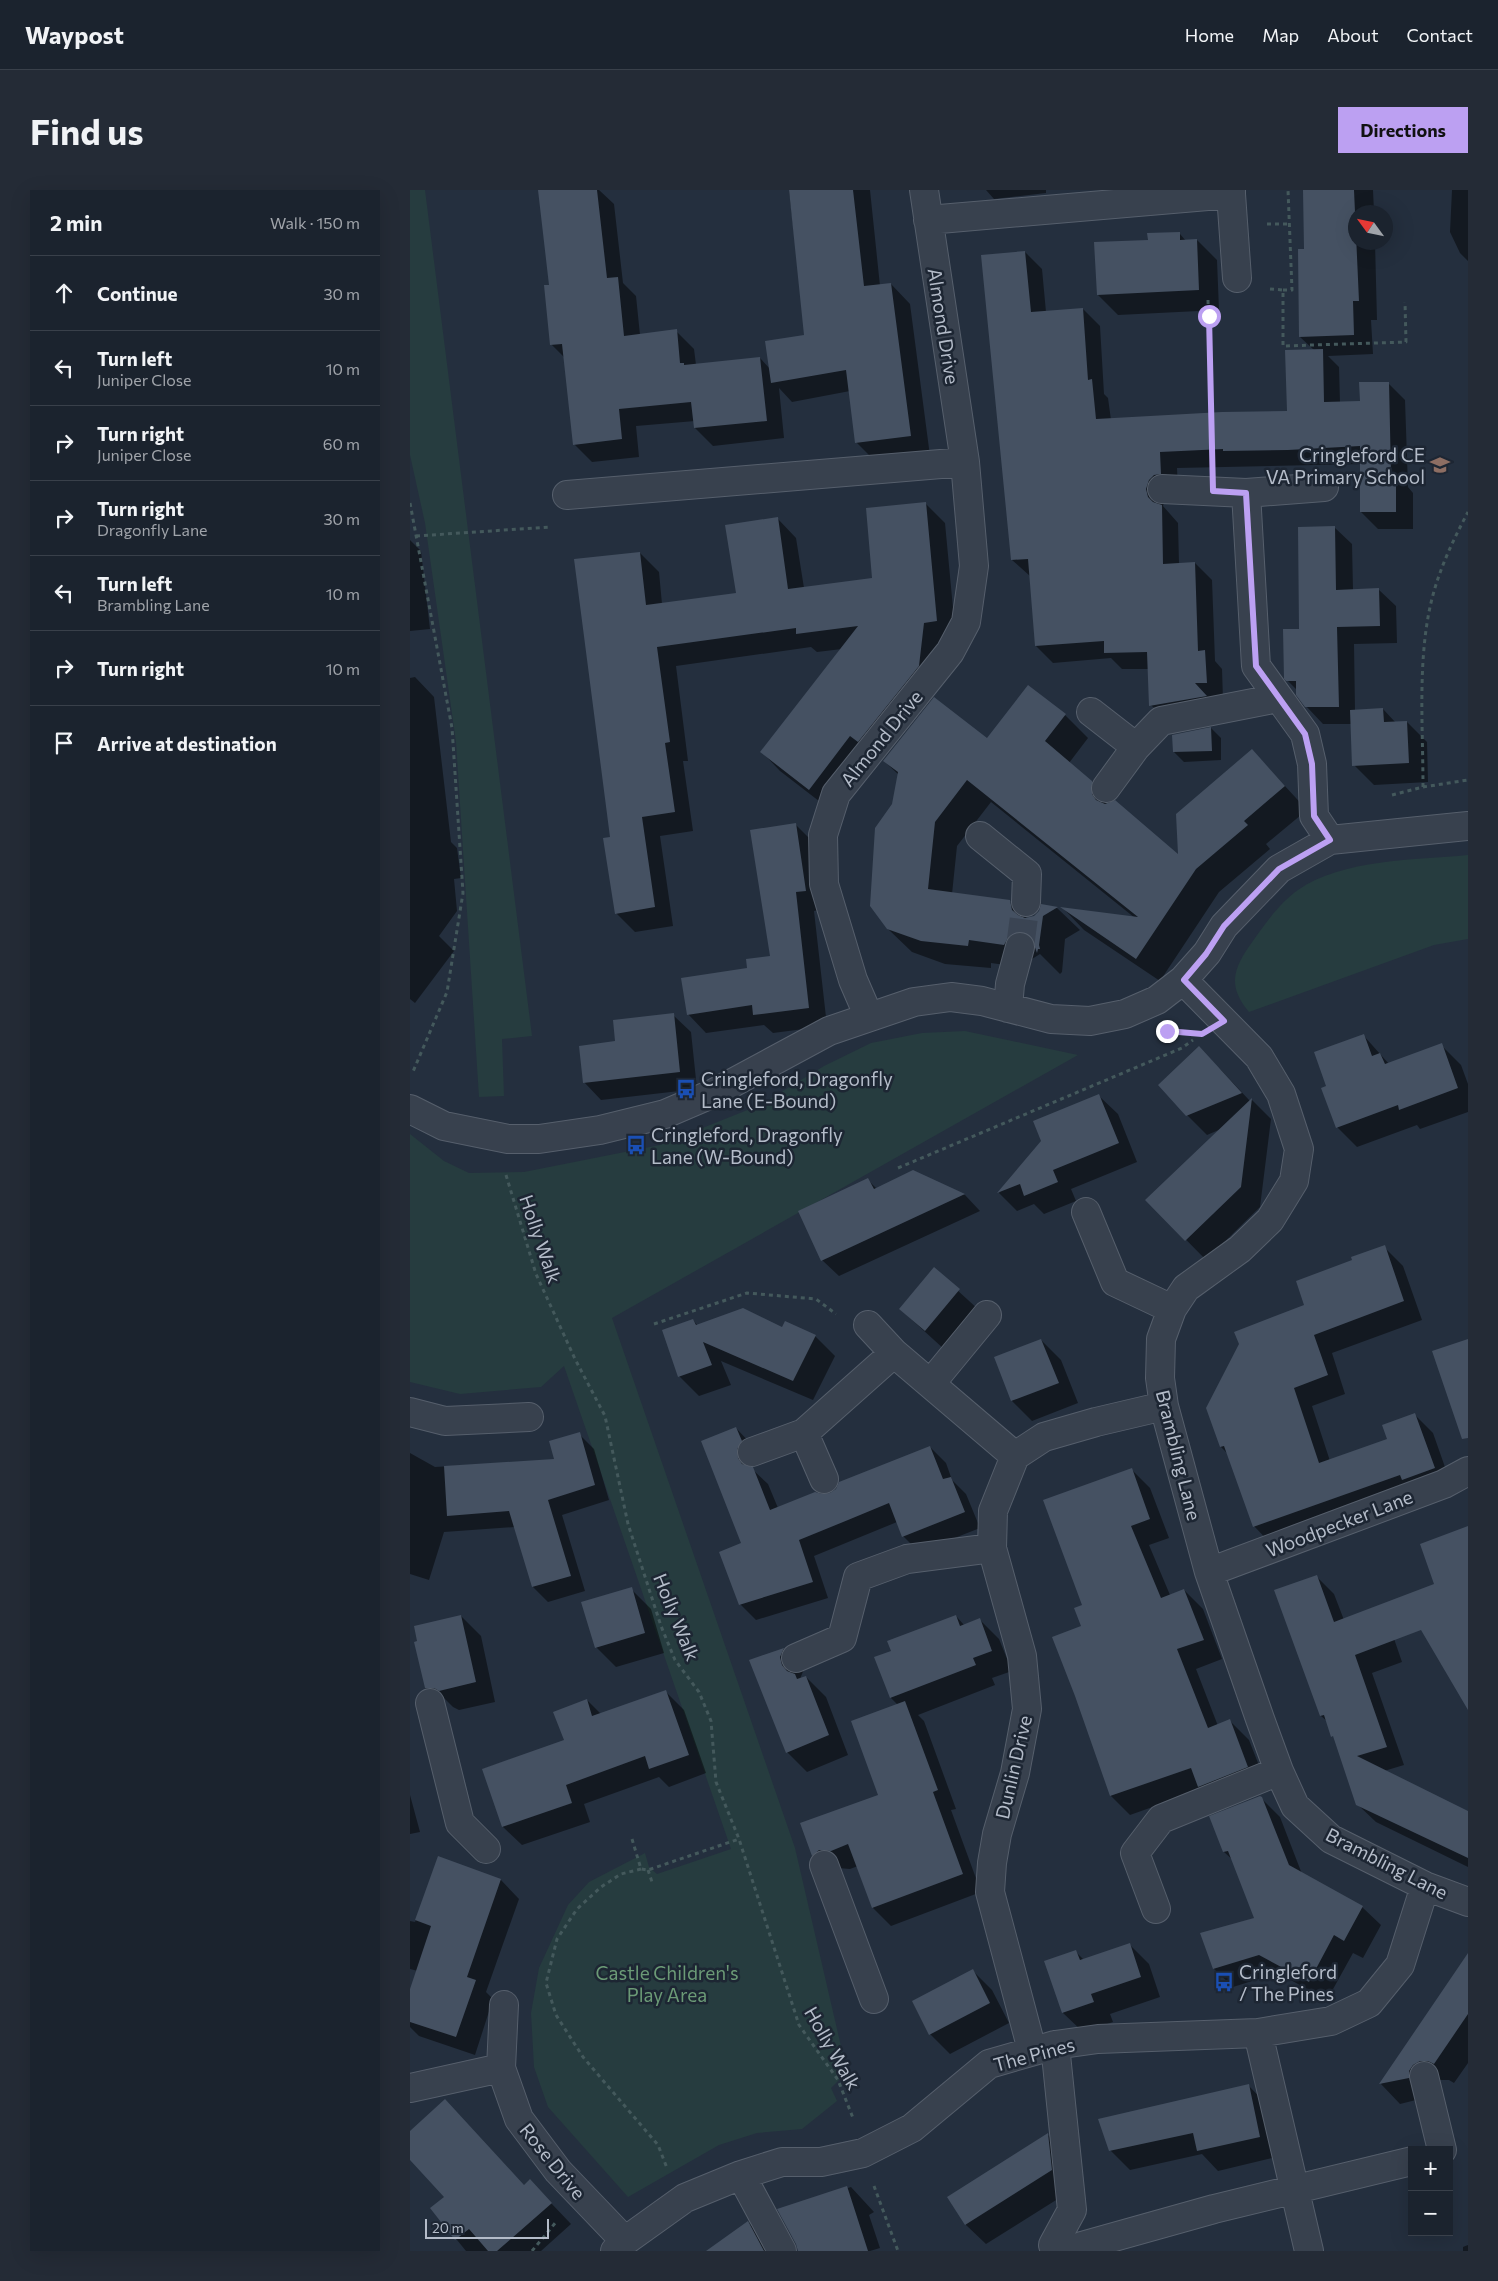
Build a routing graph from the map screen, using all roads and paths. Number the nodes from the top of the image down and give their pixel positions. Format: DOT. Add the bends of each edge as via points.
graph roads {
  1 [pos="924,190"];
  2 [pos="1288,190"];
  3 [pos="1231,192"];
  4 [pos="928,220"];
  5 [pos="1237,278"];
  6 [pos="1283,290"];
  7 [pos="1208,296"];
  8 [pos="1405,302"];
  9 [pos="965,462"];
  10 [pos="1324,487"];
  11 [pos="1162,489"];
  12 [pos="1213,491"];
  13 [pos="1246,493"];
  14 [pos="567,496"];
  15 [pos="410,503"];
  16 [pos="1468,512"];
  17 [pos="550,527"];
  18 [pos="416,536"];
  19 [pos="1278,698"];
  20 [pos="1091,712"];
  21 [pos="1136,747"];
  22 [pos="1468,780"];
  23 [pos="1423,787"];
  24 [pos="1106,788"];
  25 [pos="1387,797"];
  26 [pos="1468,826"];
  27 [pos="980,836"];
  28 [pos="1330,840"];
  29 [pos="1026,902"];
  30 [pos="1020,947"];
  31 [pos="1184,980"];
  32 [pos="1008,1008"];
  33 [pos="869,1017"];
  34 [pos="1224,1021"];
  35 [pos="410,1079"];
  36 [pos="410,1109"];
  37 [pos="508,1139"];
  38 [pos="898,1168"];
  39 [pos="1086,1212"];
  40 [pos="1172,1309"];
  41 [pos="987,1315"];
  42 [pos="654,1324"];
  43 [pos="868,1325"];
  44 [pos="894,1354"];
  45 [pos="931,1383"];
  46 [pos="1164,1406"];
  47 [pos="410,1412"];
  48 [pos="530,1417"];
  49 [pos="804,1433"];
  50 [pos="752,1452"];
  51 [pos="1015,1456"];
  52 [pos="1468,1471"];
  53 [pos="824,1480"];
  54 [pos="992,1548"];
  55 [pos="1209,1572"];
  56 [pos="796,1658"];
  57 [pos="430,1703"];
  58 [pos="1279,1770"];
  59 [pos="632,1839"];
  60 [pos="739,1839"];
  61 [pos="486,1848"];
  62 [pos="824,1865"];
  63 [pos="641,1869"];
  64 [pos="648,1870"];
  65 [pos="652,1882"];
  66 [pos="1425,1886"];
  67 [pos="1468,1902"];
  68 [pos="1156,1909"];
  69 [pos="874,1999"];
  70 [pos="504,2005"];
  71 [pos="1258,2033"];
  72 [pos="1044,2047"];
  73 [pos="501,2068"];
  74 [pos="1424,2076"];
  75 [pos="410,2088"];
  76 [pos="1441,2146"];
  77 [pos="864,2154"];
  78 [pos="1408,2162"];
  79 [pos="741,2175"];
  80 [pos="1295,2190"];
  81 [pos="685,2198"];
  82 [pos="620,2246"];
  83 [pos="1082,2246"];
  84 [pos="782,2251"];
  85 [pos="898,2251"];
  86 [pos="1055,2251"];
  87 [pos="1309,2251"];
  1 -- 4 [label="street, Almond Drive"];
  2 -- 6 [label="path" via="1292,290"];
  3 -- 4 [label="street"];
  3 -- 5 [label="street"];
  4 -- 9 [label="street, Almond Drive"];
  5 -- 6 [label="path" via="1256,289"];
  6 -- 8 [label="path" via="1283,346 1406,342"];
  7 -- 12 [label="path"];
  9 -- 14 [label="street"];
  9 -- 33 [label="street, Almond Drive" via="974,566 966,622 950,652 836,794 823,835 824,884"];
  10 -- 13 [label="street"];
  11 -- 12 [label="street"];
  12 -- 13 [label="street"];
  13 -- 19 [label="street" via="1256,666"];
  15 -- 18 [label="path"];
  16 -- 23 [label="path" via="1446,556 1429,611 1424,646"];
  17 -- 18 [label="path"];
  18 -- 35 [label="path" via="452,728 463,893 447,992"];
  19 -- 21 [label="street" via="1161,721"];
  19 -- 28 [label="street" via="1305,734 1312,764 1314,816"];
  20 -- 21 [label="street"];
  21 -- 24 [label="street"];
  22 -- 23 [label="path"];
  23 -- 25 [label="path"];
  26 -- 28 [label="street"];
  27 -- 29 [label="street" via="1027,874"];
  28 -- 31 [label="street" via="1279,869 1224,926"];
  30 -- 32 [label="street" via="1010,984"];
  31 -- 32 [label="street" via="1157,1000 1125,1014 1090,1020 1051,1019"];
  31 -- 34 [label="street, Brambling Lane"];
  32 -- 33 [label="street" via="951,997 914,1002"];
  33 -- 37 [label="street" via="829,1031 714,1093 665,1114 600,1130 539,1139"];
  34 -- 38 [label="path" via="1182,1048"];
  34 -- 40 [label="street, Brambling Lane" via="1259,1057 1281,1094 1299,1149 1294,1181 1270,1220 1240,1249 1186,1288"];
  36 -- 37 [label="street" via="444,1126"];
  37 -- 60 [label="path, Holly Walk" via="506,1174 536,1274 605,1416 628,1524 675,1660 699,1692 711,1721 716,1782"];
  39 -- 40 [label="street" via="1114,1282"];
  40 -- 46 [label="street, Brambling Lane" via="1161,1338 1160,1378"];
  41 -- 45 [label="street"];
  42 -- 43 [label="path" via="747,1293 816,1299 854,1326"];
  43 -- 44 [label="street"];
  44 -- 45 [label="street"];
  44 -- 49 [label="street"];
  45 -- 51 [label="street"];
  46 -- 51 [label="street" via="1044,1437"];
  46 -- 55 [label="street, Brambling Lane"];
  47 -- 48 [label="street" via="446,1421"];
  49 -- 50 [label="street"];
  49 -- 53 [label="street"];
  51 -- 54 [label="street, Dunlin Drive" via="993,1511"];
  52 -- 55 [label="street, Woodpecker Lane" via="1435,1487"];
  54 -- 56 [label="street" via="907,1558 858,1577 842,1638"];
  54 -- 72 [label="street, Dunlin Drive" via="1022,1656 1028,1709 1015,1773 997,1834 990,1892"];
  55 -- 58 [label="street, Brambling Lane"];
  57 -- 61 [label="street" via="460,1823"];
  58 -- 66 [label="street, Brambling Lane" via="1295,1806 1331,1839"];
  58 -- 68 [label="street" via="1160,1819 1135,1853"];
  59 -- 63 [label="path"];
  60 -- 64 [label="path"];
  60 -- 77 [label="path, Holly Walk" via="798,2025 838,2080"];
  62 -- 69 [label="street"];
  63 -- 64 [label="path"];
  63 -- 81 [label="path" via="621,1874 577,1909 557,1940 546,1983 556,2015 583,2057 658,2145 670,2177"];
  64 -- 65 [label="path"];
  66 -- 67 [label="street, Brambling Lane"];
  66 -- 71 [label="street, The Pines" via="1400,1966 1369,2003 1331,2021"];
  70 -- 73 [label="street, Rose Drive"];
  71 -- 72 [label="street, The Pines" via="1098,2039"];
  71 -- 80 [label="street"];
  72 -- 77 [label="street, The Pines" via="989,2064 912,2128"];
  72 -- 86 [label="street, Dunlin Drive" via="1072,2210 1053,2245"];
  73 -- 75 [label="street"];
  73 -- 82 [label="street, Rose Drive" via="519,2119"];
  74 -- 76 [label="street"];
  77 -- 79 [label="street, The Pines" via="821,2162 782,2162"];
  77 -- 85 [label="path, Holly Walk"];
  78 -- 80 [label="street"];
  79 -- 81 [label="street, The Pines"];
  79 -- 84 [label="street"];
  80 -- 83 [label="street"];
  80 -- 87 [label="street"];
  81 -- 82 [label="street, The Pines"];
}
